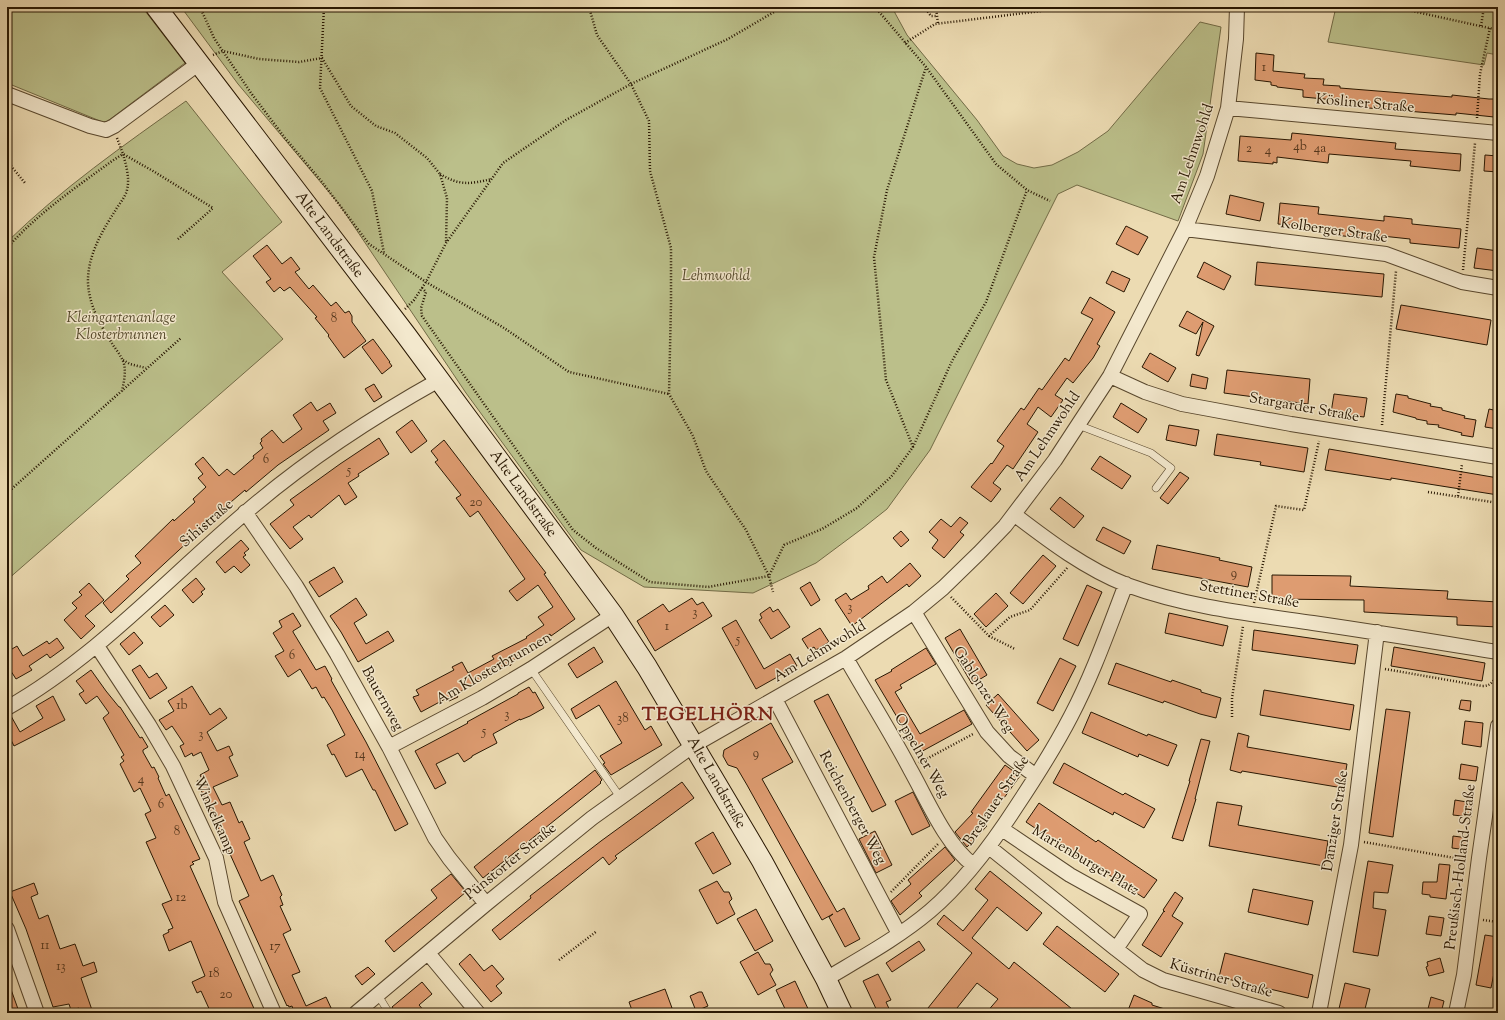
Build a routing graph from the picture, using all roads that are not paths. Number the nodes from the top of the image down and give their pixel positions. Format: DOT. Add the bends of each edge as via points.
graph roads {
  1 [pos="156,7"];
  2 [pos="1238,7"];
  3 [pos="203,60"];
  4 [pos="7,94"];
  5 [pos="1228,108"];
  6 [pos="1498,133"];
  7 [pos="1185,229"];
  8 [pos="1498,288"];
  9 [pos="1110,376"];
  10 [pos="439,380"];
  11 [pos="1078,426"];
  12 [pos="1498,457"];
  13 [pos="1156,488"];
  14 [pos="245,512"];
  15 [pos="1015,515"];
  16 [pos="1126,584"];
  17 [pos="914,612"];
  18 [pos="613,615"];
  19 [pos="1377,632"];
  20 [pos="97,646"];
  21 [pos="1498,652"];
  22 [pos="846,658"];
  23 [pos="531,669"];
  24 [pos="775,699"];
  25 [pos="7,708"];
  26 [pos="1498,726"];
  27 [pos="694,745"];
  28 [pos="389,747"];
  29 [pos="1036,776"];
  30 [pos="620,797"];
  31 [pos="1002,829"];
  32 [pos="989,847"];
  33 [pos="973,866"];
  34 [pos="486,904"];
  35 [pos="7,929"];
  36 [pos="899,934"];
  37 [pos="1116,949"];
  38 [pos="428,953"];
  39 [pos="826,979"];
  40 [pos="378,995"];
  41 [pos="37,1013"];
  42 [pos="274,1013"];
  43 [pos="356,1013"];
  44 [pos="389,1013"];
  45 [pos="478,1013"];
  46 [pos="842,1013"];
  47 [pos="1279,1013"];
  48 [pos="1319,1013"];
  49 [pos="1456,1013"];
  1 -- 3 [label="street, Alte Landstraße"];
  2 -- 5 [label="street, Am Lehmwohld"];
  3 -- 4 [label="street" via="106,130"];
  3 -- 10 [label="street, Alte Landstraße"];
  5 -- 6 [label="street, Kösliner Straße"];
  5 -- 7 [label="street, Am Lehmwohld" via="1207,176"];
  7 -- 8 [label="street, Kolberger Straße" via="1386,254 1462,282"];
  7 -- 9 [label="street, Am Lehmwohld"];
  9 -- 11 [label="street, Am Lehmwohld"];
  9 -- 12 [label="street, Stargarder Straße" via="1145,392 1182,404"];
  10 -- 14 [label="street, Sihistraße" via="338,441"];
  10 -- 18 [label="street, Alte Landstraße"];
  11 -- 13 [label="lane" via="1151,453 1171,468"];
  11 -- 15 [label="street, Am Lehmwohld"];
  14 -- 20 [label="street, Sihistraße"];
  14 -- 28 [label="street, Bauernweg" via="296,586"];
  15 -- 16 [label="street, Stettiner Straße" via="1076,558"];
  15 -- 17 [label="street, Am Lehmwohld" via="979,553"];
  16 -- 19 [label="street, Stettiner Straße" via="1167,597 1248,614"];
  16 -- 29 [label="street, Breslauer Straße" via="1072,714"];
  17 -- 22 [label="street, Am Lehmwohld"];
  17 -- 29 [label="street, Gablonzer Weg" via="984,728 1009,756"];
  18 -- 23 [label="street, Am Klosterbrunnen"];
  18 -- 27 [label="street, Alte Landstraße" via="650,665"];
  19 -- 21 [label="street, Stettiner Straße"];
  19 -- 48 [label="street, Danziger Straße" via="1352,840"];
  20 -- 25 [label="street, Sihistraße" via="46,684"];
  20 -- 42 [label="street, Winkelkamp" via="146,719 173,766 216,858 225,902"];
  22 -- 24 [label="street, Am Lehmwohld"];
  22 -- 33 [label="street, Oppelner Weg" via="949,839"];
  23 -- 28 [label="street, Am Klosterbrunnen"];
  23 -- 30 [label="lane"];
  24 -- 27 [label="street, Am Lehmwohld"];
  24 -- 36 [label="street, Reichenberger Weg"];
  26 -- 49 [label="street, Preußisch-Holland-Straße" via="1464,975"];
  27 -- 30 [label="street, Pünstorfer Straße"];
  27 -- 39 [label="street, Alte Landstraße" via="762,861"];
  28 -- 34 [label="street, Bauernweg" via="435,838"];
  29 -- 31 [label="street, Breslauer Straße"];
  30 -- 34 [label="street, Pünstorfer Straße"];
  31 -- 32 [label="street, Breslauer Straße"];
  31 -- 37 [label="street, Marienburger Platz" via="1070,875 1140,914"];
  32 -- 33 [label="street, Breslauer Straße"];
  32 -- 37 [label="street"];
  33 -- 36 [label="street, Breslauer Straße" via="944,898"];
  34 -- 38 [label="street, Pünstorfer Straße"];
  35 -- 41 [label="street"];
  36 -- 39 [label="street, Breslauer Straße"];
  37 -- 47 [label="street, Küstriner Straße" via="1143,970 1163,980"];
  38 -- 40 [label="street, Pünstorfer Straße"];
  38 -- 45 [label="street"];
  39 -- 46 [label="street, Alte Landstraße"];
  40 -- 43 [label="street, Pünstorfer Straße"];
  40 -- 44 [label="lane"];
}
